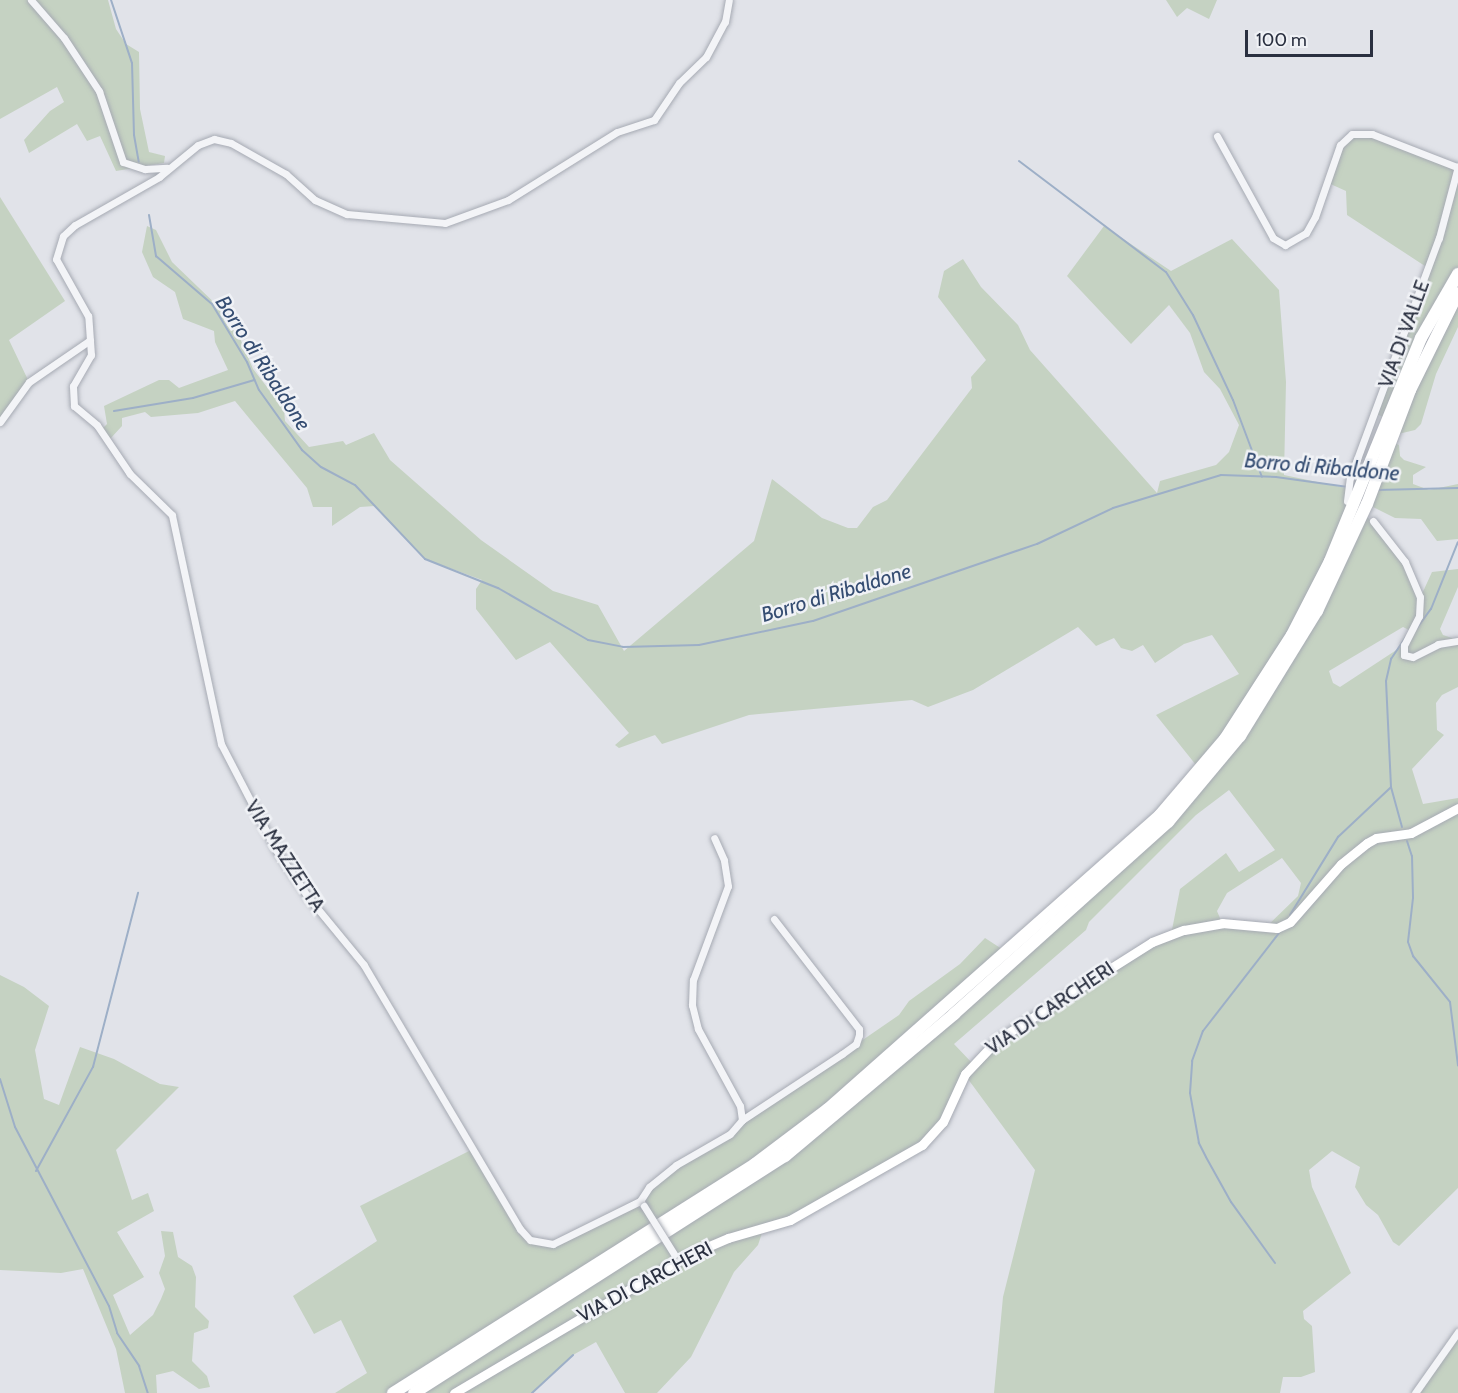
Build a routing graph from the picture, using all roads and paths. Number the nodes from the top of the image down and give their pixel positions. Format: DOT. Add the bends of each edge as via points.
graph roads {
  1 [pos="31,0"];
  2 [pos="729,0"];
  3 [pos="1217,136"];
  4 [pos="1458,167"];
  5 [pos="166,168"];
  6 [pos="1458,274"];
  7 [pos="1458,293"];
  8 [pos="90,340"];
  9 [pos="0,422"];
  10 [pos="1347,501"];
  11 [pos="1373,520"];
  12 [pos="1458,640"];
  13 [pos="1458,808"];
  14 [pos="714,838"];
  15 [pos="774,919"];
  16 [pos="742,1120"];
  17 [pos="642,1203"];
  18 [pos="676,1257"];
  19 [pos="1458,1332"];
  20 [pos="393,1393"];
  21 [pos="414,1393"];
  22 [pos="454,1393"];
  23 [pos="1415,1393"];
  1 -- 5 [label="street" via="64,38 99,91 123,162 146,169"];
  2 -- 5 [label="street" via="725,21 706,57 679,83 654,120 617,132 508,200 452,221 408,222 347,214 315,200 286,174 231,143 214,139 198,145"];
  3 -- 4 [label="street" via="1273,238 1285,245 1306,233 1316,217 1340,145 1352,134 1371,134"];
  4 -- 10 [label="street, VIA DI VALLE" via="1439,238 1348,487"];
  5 -- 8 [label="street" via="159,177 75,225 58,246 56,259 88,316"];
  6 -- 20 [label="highway" via="1421,338 1330,561 1296,627 1225,739 1160,815 828,1109 755,1164"];
  7 -- 21 [label="highway" via="1410,390 1360,521 1317,611 1240,736 1168,822 954,1014 785,1156"];
  8 -- 9 [label="street" via="28,382"];
  8 -- 17 [label="street, VIA MAZZETTA" via="87,366 74,386 74,406 98,425 130,474 172,515 220,744 276,850 308,897 364,965 530,1240 553,1244"];
  11 -- 12 [label="street" via="1405,562 1420,597 1419,616 1404,645 1404,655 1413,657 1438,644"];
  13 -- 18 [label="street, VIA DI CARCHERI" via="1411,833 1367,843 1341,864 1290,922 1277,928 1222,923 1152,942 997,1040 965,1074 943,1122 922,1145 790,1221"];
  14 -- 16 [label="street" via="724,860 728,886 695,973 692,1005 698,1029 740,1106"];
  15 -- 16 [label="street" via="859,1029 859,1035 856,1044 762,1111"];
  16 -- 17 [label="street" via="730,1134 676,1165 649,1187"];
  17 -- 18 [label="street, bridge"];
  18 -- 22 [label="street, VIA DI CARCHERI"];
  19 -- 23 [label="street"];
}
